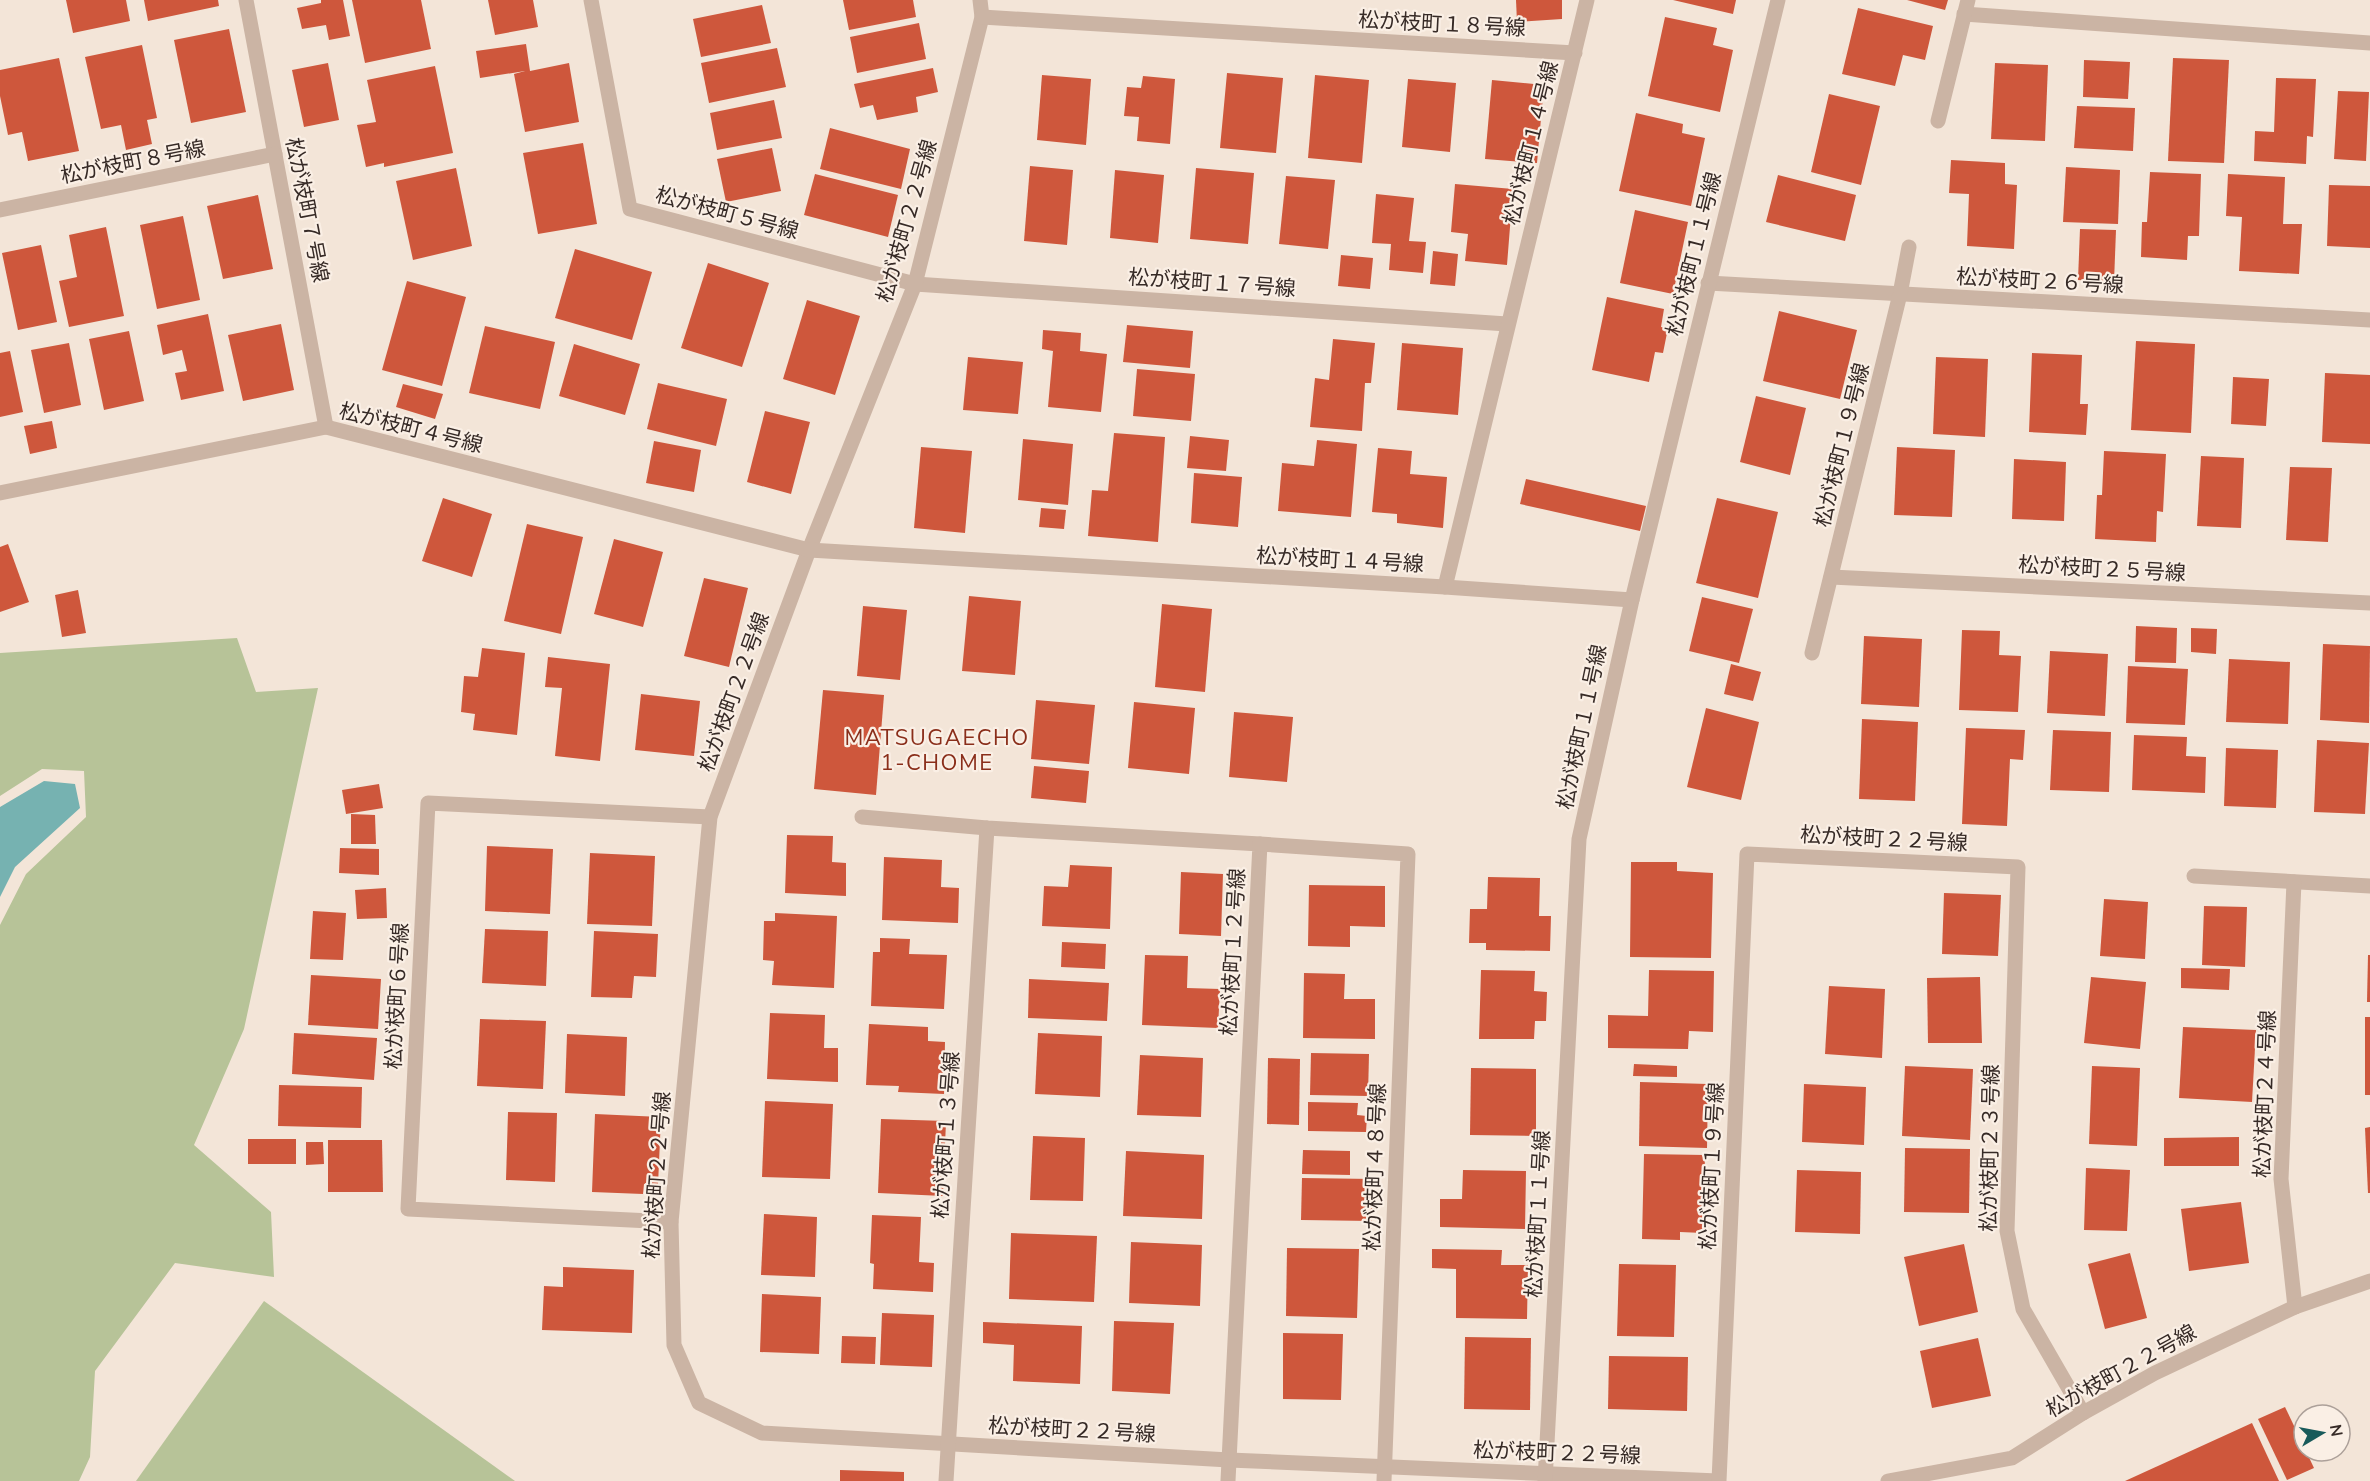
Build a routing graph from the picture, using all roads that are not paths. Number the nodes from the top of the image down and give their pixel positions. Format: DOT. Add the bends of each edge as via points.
graph roads {
  1 [pos="246,0"];
  2 [pos="591,0"];
  3 [pos="980,0"];
  4 [pos="1587,0"];
  5 [pos="1778,0"];
  6 [pos="1966,7"];
  7 [pos="982,17"];
  8 [pos="2370,43"];
  9 [pos="1575,53"];
  10 [pos="1938,121"];
  11 [pos="275,154"];
  12 [pos="0,210"];
  13 [pos="1909,247"];
  14 [pos="1708,283"];
  15 [pos="915,284"];
  16 [pos="1900,294"];
  17 [pos="2370,320"];
  18 [pos="1507,324"];
  19 [pos="326,427"];
  20 [pos="0,493"];
  21 [pos="808,550"];
  22 [pos="1831,577"];
  23 [pos="1445,587"];
  24 [pos="1632,600"];
  25 [pos="2370,603"];
  26 [pos="1812,653"];
  27 [pos="710,817"];
  28 [pos="862,817"];
  29 [pos="987,828"];
  30 [pos="1260,844"];
  31 [pos="1747,854"];
  32 [pos="2018,867"];
  33 [pos="2194,876"];
  34 [pos="2294,882"];
  35 [pos="2370,886"];
  36 [pos="671,1222"];
  37 [pos="2370,1281"];
  38 [pos="2295,1307"];
  39 [pos="2083,1413"];
  40 [pos="947,1443"];
  41 [pos="1229,1460"];
  42 [pos="1384,1474"];
  43 [pos="1545,1477"];
  44 [pos="946,1481"];
  45 [pos="1228,1481"];
  46 [pos="1718,1481"];
  47 [pos="1888,1481"];
  1 -- 11 [label="street, 松が枝町７号線"];
  2 -- 15 [label="street, 松が枝町５号線" via="630,209"];
  3 -- 7 [label="street, 松が枝町２２号線"];
  4 -- 9 [label="street, 松が枝町１４号線"];
  5 -- 14 [label="street, 松が枝町１１号線"];
  6 -- 8 [label="street"];
  6 -- 10 [label="street"];
  7 -- 9 [label="street, 松が枝町１８号線"];
  7 -- 15 [label="street, 松が枝町２２号線"];
  9 -- 18 [label="street, 松が枝町１４号線"];
  11 -- 12 [label="street, 松が枝町８号線"];
  11 -- 19 [label="street, 松が枝町７号線"];
  13 -- 16 [label="street, 松が枝町１９号線"];
  14 -- 16 [label="street, 松が枝町２６号線"];
  14 -- 24 [label="street, 松が枝町１１号線"];
  15 -- 18 [label="street, 松が枝町１７号線"];
  15 -- 21 [label="street, 松が枝町２２号線"];
  16 -- 17 [label="street, 松が枝町２６号線"];
  16 -- 22 [label="street, 松が枝町１９号線"];
  18 -- 23 [label="street, 松が枝町１４号線"];
  19 -- 20 [label="street, 松が枝町４号線"];
  19 -- 21 [label="street, 松が枝町４号線"];
  21 -- 23 [label="street, 松が枝町１４号線"];
  21 -- 27 [label="street, 松が枝町２２号線"];
  22 -- 25 [label="street, 松が枝町２５号線"];
  22 -- 26 [label="street, 松が枝町１９号線"];
  23 -- 24 [label="street"];
  24 -- 43 [label="street, 松が枝町１１号線" via="1579,839"];
  27 -- 36 [label="street, 松が枝町２２号線"];
  27 -- 36 [label="street, 松が枝町６号線" via="428,803 408,1209"];
  28 -- 29 [label="street, 松が枝町１２号線"];
  29 -- 30 [label="street, 松が枝町１２号線"];
  29 -- 40 [label="street, 松が枝町１３号線"];
  30 -- 41 [label="street, 松が枝町１２号線"];
  30 -- 42 [label="street, 松が枝町４８号線" via="1408,854"];
  31 -- 32 [label="street, 松が枝町２２号線"];
  31 -- 46 [label="street, 松が枝町１９号線"];
  32 -- 39 [label="street, 松が枝町２３号線" via="2007,1231 2023,1309"];
  33 -- 34 [label="street"];
  34 -- 35 [label="street"];
  34 -- 38 [label="street, 松が枝町２４号線" via="2281,1179"];
  36 -- 40 [label="street, 松が枝町２２号線" via="674,1345 699,1404 762,1433"];
  37 -- 38 [label="street, 松が枝町２２号線"];
  38 -- 39 [label="street, 松が枝町２２号線" via="2155,1373"];
  39 -- 47 [label="street, 松が枝町２２号線" via="2012,1458"];
  40 -- 41 [label="street, 松が枝町２２号線"];
  40 -- 44 [label="street, 松が枝町１３号線"];
  41 -- 42 [label="street, 松が枝町２２号線"];
  41 -- 45 [label="street, 松が枝町１２号線"];
  42 -- 43 [label="street, 松が枝町２２号線"];
  43 -- 46 [label="street, 松が枝町２２号線"];
}
